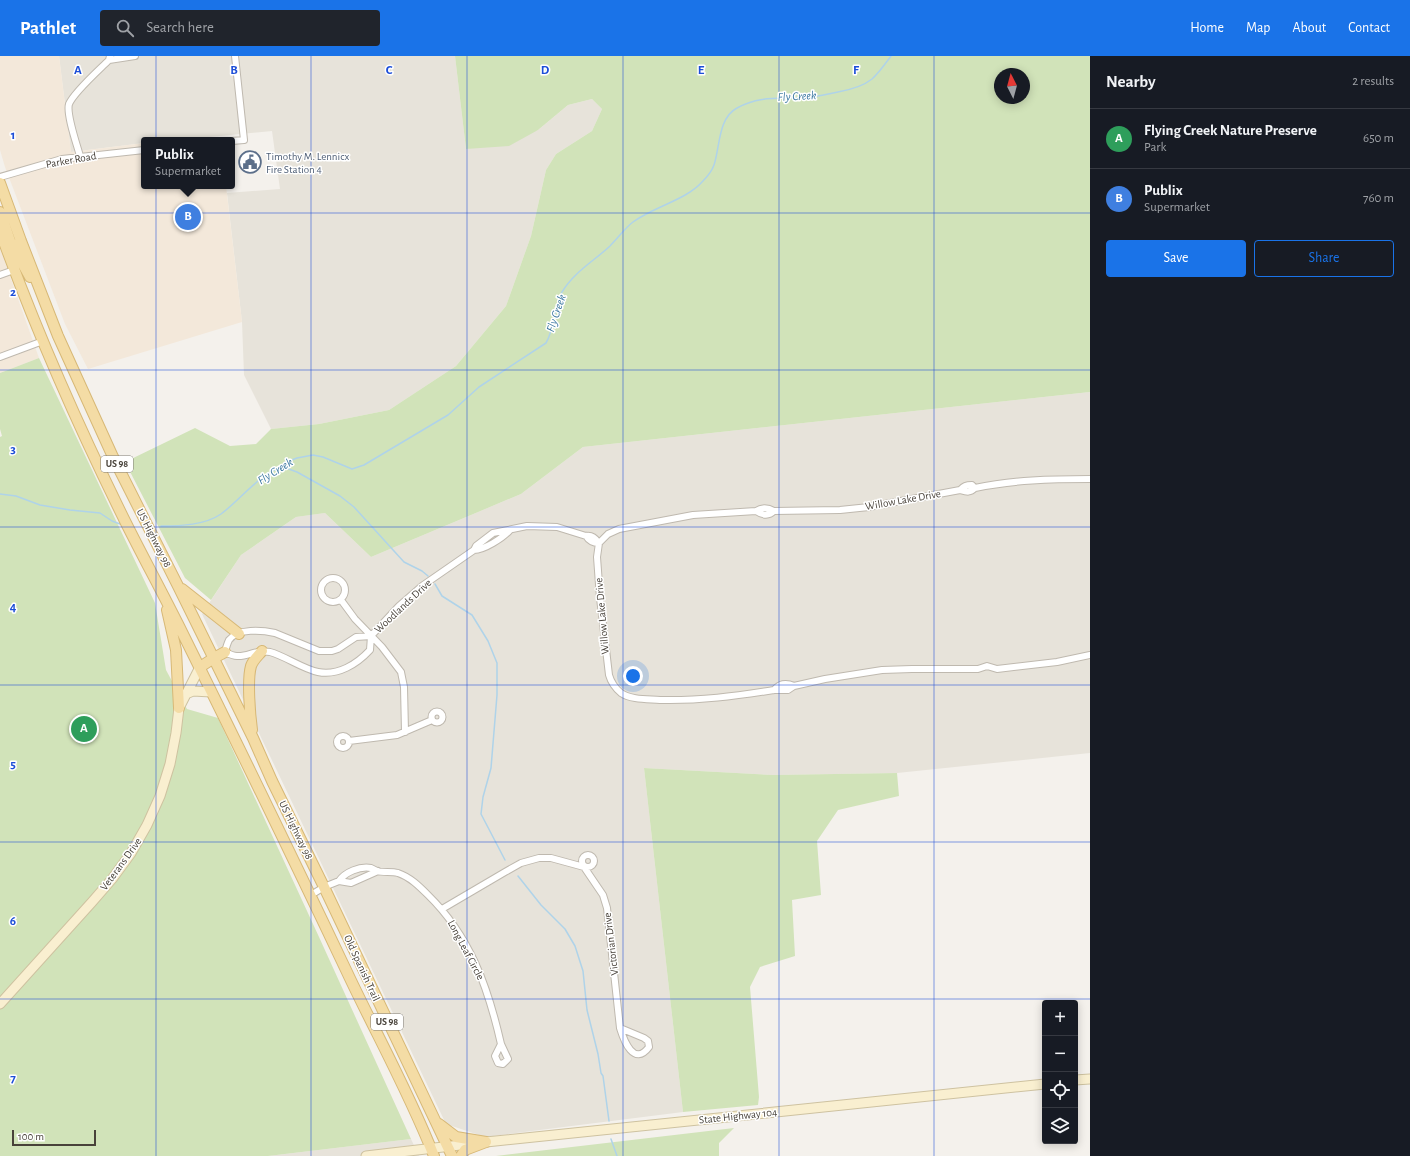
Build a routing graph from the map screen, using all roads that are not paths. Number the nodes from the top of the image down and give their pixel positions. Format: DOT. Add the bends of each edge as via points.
graph roads {
  1 [pos="135,56"];
  2 [pos="235,56"];
  3 [pos="110,58"];
  4 [pos="235,142"];
  5 [pos="141,150"];
  6 [pos="80,156"];
  7 [pos="0,177"];
  8 [pos="0,183"];
  9 [pos="0,212"];
  10 [pos="0,231"];
  11 [pos="14,270"];
  12 [pos="0,275"];
  13 [pos="42,296"];
  14 [pos="43,341"];
  15 [pos="0,357"];
  16 [pos="70,362"];
  17 [pos="54,368"];
  18 [pos="1090,479"];
  19 [pos="599,543"];
  20 [pos="178,586"];
  21 [pos="164,597"];
  22 [pos="341,600"];
  23 [pos="239,634"];
  24 [pos="371,636"];
  25 [pos="262,651"];
  26 [pos="225,652"];
  27 [pos="1090,655"];
  28 [pos="214,658"];
  29 [pos="200,667"];
  30 [pos="211,692"];
  31 [pos="186,694"];
  32 [pos="179,708"];
  33 [pos="432,720"];
  34 [pos="406,732"];
  35 [pos="253,738"];
  36 [pos="349,741"];
  37 [pos="378,871"];
  38 [pos="339,882"];
  39 [pos="324,887"];
  40 [pos="311,895"];
  41 [pos="442,909"];
  42 [pos="0,1004"];
  43 [pos="620,1028"];
  44 [pos="500,1044"];
  45 [pos="1090,1079"];
  46 [pos="1078,1080"];
  47 [pos="1042,1084"];
  48 [pos="437,1123"];
  49 [pos="486,1142"];
  50 [pos="450,1151"];
  51 [pos="433,1152"];
  52 [pos="366,1156"];
  53 [pos="461,1156"];
  1 -- 3 [label="street"];
  2 -- 4 [label="street" via="244,140"];
  3 -- 6 [label="street" via="80,89 69,105 71,124"];
  5 -- 6 [label="street, Parker Road"];
  6 -- 7 [label="street, Parker Road"];
  8 -- 13 [label="main road, US Highway 98 / US 98"];
  9 -- 13 [label="main road" via="10,241"];
  10 -- 11 [label="main road, US Highway 98 / US 98"];
  11 -- 12 [label="street"];
  11 -- 14 [label="main road, US Highway 98 / US 98"];
  13 -- 16 [label="main road, US Highway 98 / US 98"];
  14 -- 15 [label="street"];
  14 -- 17 [label="main road, US Highway 98 / US 98"];
  16 -- 17 [label="main road"];
  16 -- 20 [label="main road, US Highway 98 / US 98" via="113,457"];
  17 -- 21 [label="main road, US Highway 98 / US 98" via="126,523"];
  18 -- 19 [label="street, Willow Lake Drive" via="1013,482 975,488 967,492 960,490 840,510 774,511 765,508 756,511 693,515 619,529 608,534"];
  19 -- 24 [label="street, Woodlands Drive" via="590,535 557,527 526,526 493,533 474,550 422,586"];
  19 -- 27 [label="street, Willow Lake Drive" via="597,564 607,664 612,684 621,693 633,698 710,699 774,690 784,684 794,686 882,670 978,669 987,666 997,669 1057,662"];
  20 -- 23 [label="main road"];
  20 -- 28 [label="main road, US Highway 98 / US 98"];
  21 -- 29 [label="main road, US Highway 98 / US 98"];
  21 -- 32 [label="main road" via="176,650"];
  22 -- 22 [label="street" via="345,593 342,582 335,578 327,580 321,590 323,597 330,602"];
  22 -- 24 [label="street" via="355,620"];
  23 -- 24 [label="street, Woodlands Drive" via="248,631 267,631 319,651 338,649 356,637"];
  23 -- 26 [label="street" via="232,637"];
  24 -- 25 [label="street, Woodlands Drive" via="370,650 363,658 352,666 330,672 318,672"];
  24 -- 34 [label="street" via="401,672"];
  25 -- 26 [label="street, Woodlands Drive" via="238,656"];
  25 -- 35 [label="main road" via="251,666"];
  26 -- 28 [label="main road"];
  28 -- 29 [label="main road"];
  28 -- 35 [label="main road, US Highway 98 / US 98"];
  29 -- 30 [label="main road, US Highway 98 / US 98"];
  29 -- 31 [label="main road, Veterans Drive"];
  30 -- 31 [label="main road" via="202,690"];
  30 -- 40 [label="main road, US Highway 98 / US 98"];
  31 -- 32 [label="main road, Veterans Drive"];
  32 -- 42 [label="main road, Veterans Drive" via="170,764 160,796 131,853 102,890"];
  33 -- 34 [label="street"];
  34 -- 36 [label="street"];
  35 -- 39 [label="main road, US Highway 98 / US 98"];
  37 -- 38 [label="street, Long Leaf Circle" via="351,883"];
  37 -- 38 [label="street, Long Leaf Circle" via="371,868 355,870 345,874"];
  37 -- 41 [label="street, Long Leaf Circle" via="398,873 415,882"];
  38 -- 39 [label="street, Long Leaf Circle"];
  39 -- 40 [label="street, Long Leaf Circle"];
  39 -- 48 [label="main road, Old Spanish Trail / US 98"];
  40 -- 51 [label="main road, Old Spanish Trail / US 98"];
  41 -- 43 [label="street, Victorian Drive" via="521,863 539,858 557,859 584,867 603,895 607,908"];
  41 -- 44 [label="street, Long Leaf Circle" via="458,930 479,972 493,1010"];
  43 -- 43 [label="street, Victorian Drive" via="628,1048 633,1052 639,1054 649,1047 648,1041 644,1038"];
  45 -- 46 [label="main road"];
  47 -- 49 [label="main road, State Highway 104"];
  48 -- 49 [label="main road" via="456,1137"];
  48 -- 50 [label="main road, Old Spanish Trail / US 98"];
  49 -- 50 [label="main road, State Highway 104"];
  49 -- 53 [label="main road" via="465,1150"];
  50 -- 51 [label="main road, State Highway 104"];
  51 -- 52 [label="main road, State Highway 104"];
}
